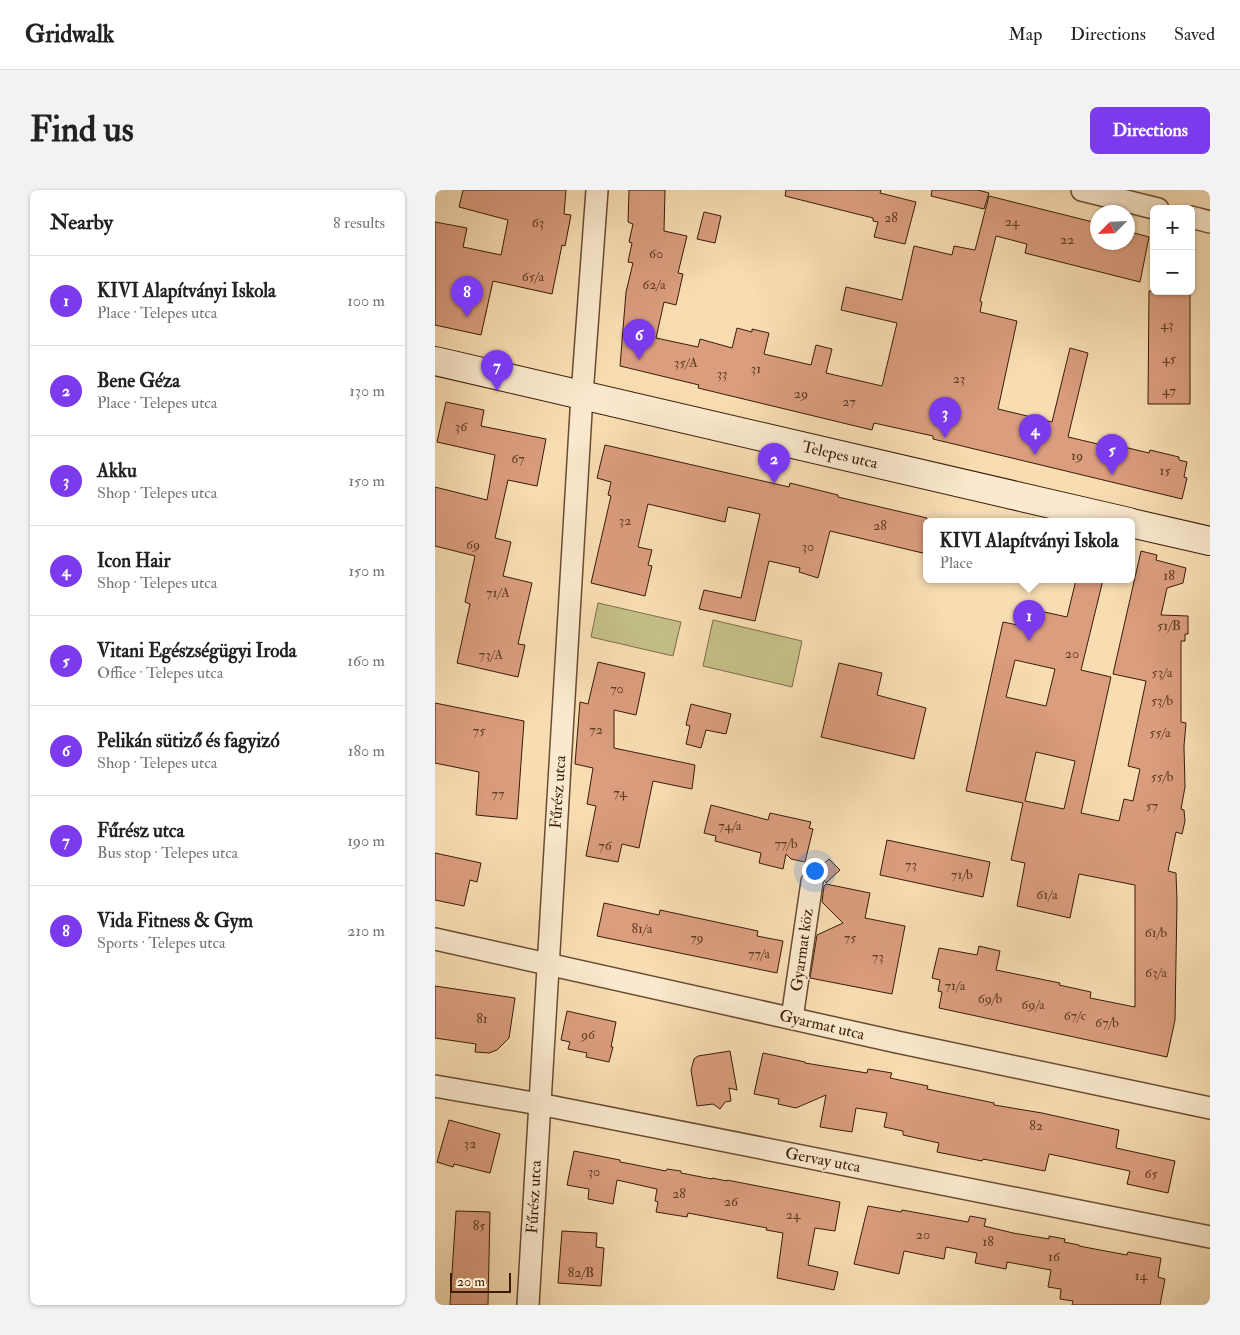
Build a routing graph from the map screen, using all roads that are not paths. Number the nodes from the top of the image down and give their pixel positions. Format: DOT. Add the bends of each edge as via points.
graph roads {
  1 [pos="597,190"];
  2 [pos="1082,190"];
  3 [pos="1150,207"];
  4 [pos="1195,218"];
  5 [pos="1210,222"];
  6 [pos="435,361"];
  7 [pos="582,395"];
  8 [pos="1109,518"];
  9 [pos="1135,524"];
  10 [pos="1210,541"];
  11 [pos="812,882"];
  12 [pos="435,939"];
  13 [pos="547,963"];
  14 [pos="792,1018"];
  15 [pos="435,1086"];
  16 [pos="539,1104"];
  17 [pos="1210,1108"];
  18 [pos="1210,1237"];
  19 [pos="527,1305"];
  1 -- 7 [label="street, Fűrész utca"];
  2 -- 3 [label="street"];
  4 -- 5 [label="street"];
  6 -- 7 [label="street, Telepes utca"];
  7 -- 8 [label="street, Telepes utca"];
  7 -- 13 [label="street, Fűrész utca"];
  9 -- 10 [label="street, Telepes utca"];
  11 -- 14 [label="street, Gyarmat köz"];
  12 -- 13 [label="street, Gyarmat utca"];
  13 -- 14 [label="street, Gyarmat utca"];
  13 -- 16 [label="street, Fűrész utca"];
  14 -- 17 [label="street, Gyarmat utca"];
  15 -- 16 [label="street, Gervay utca"];
  16 -- 18 [label="street, Gervay utca"];
  16 -- 19 [label="street, Fűrész utca"];
}
